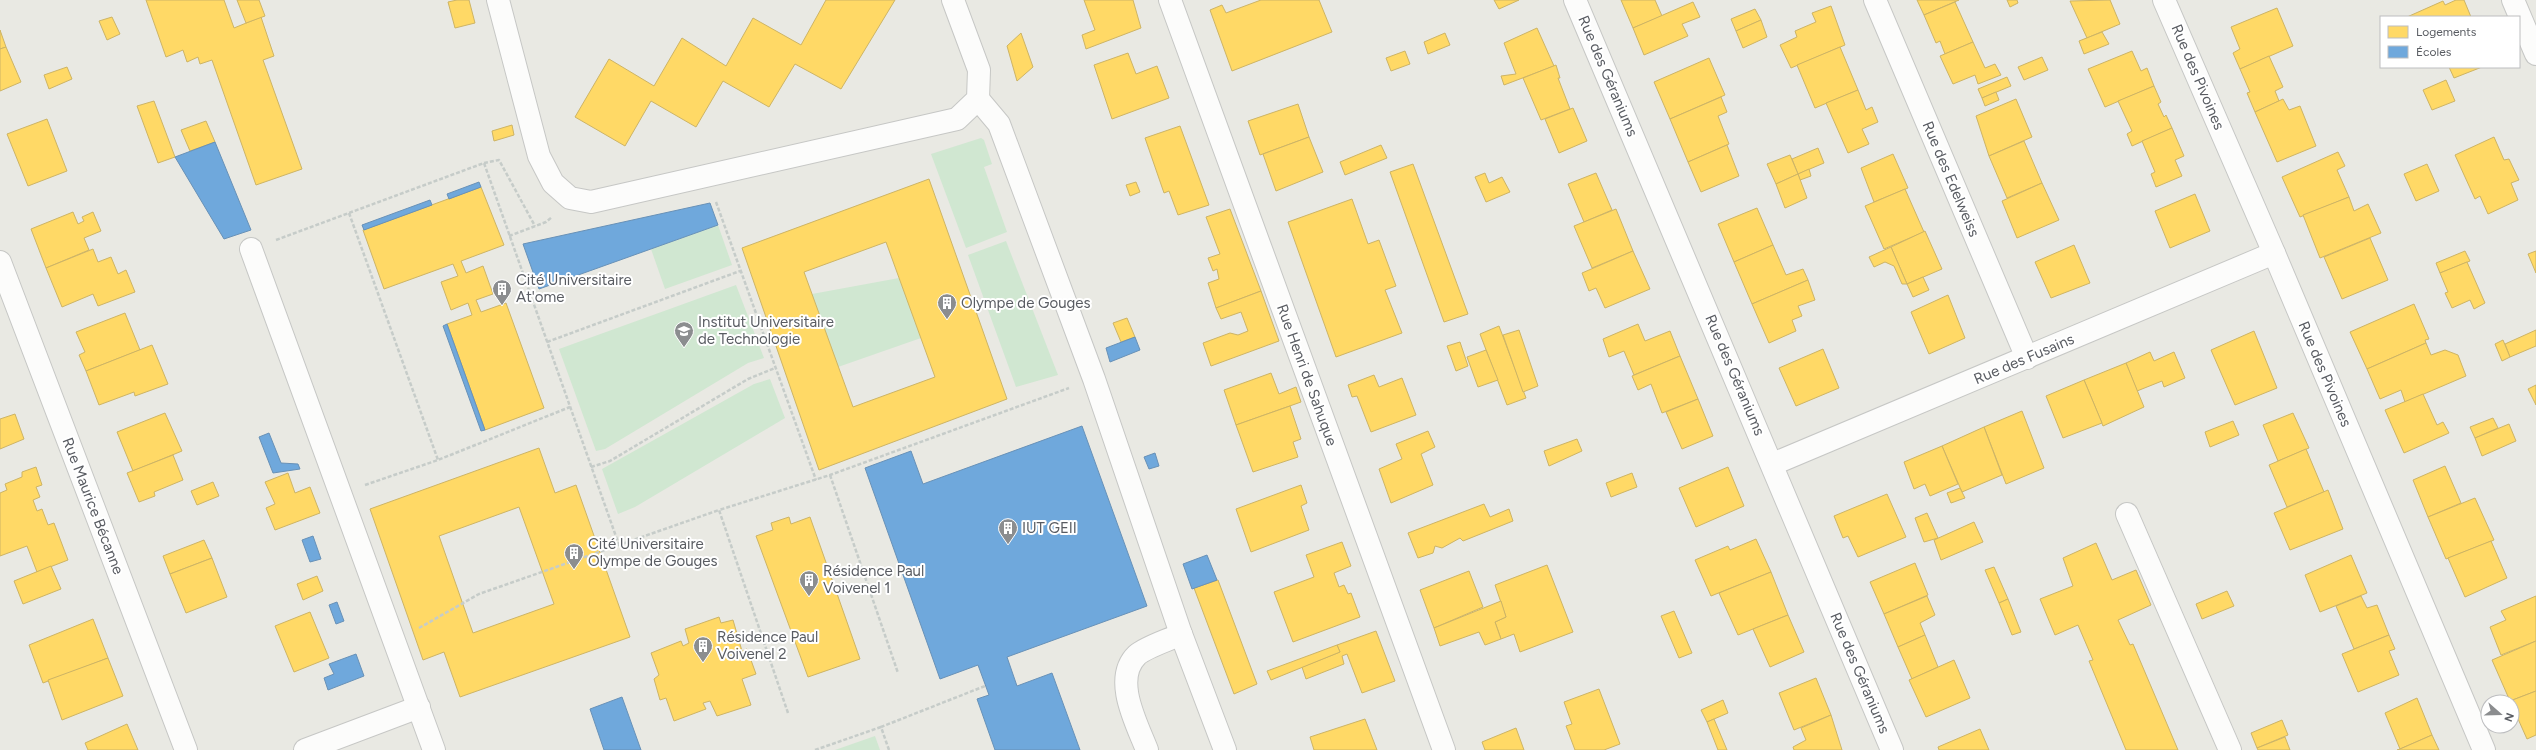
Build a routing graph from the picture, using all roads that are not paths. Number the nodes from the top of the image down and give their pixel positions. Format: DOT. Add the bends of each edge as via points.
graph roads {
  1 [pos="498,0"];
  2 [pos="953,0"];
  3 [pos="1170,0"];
  4 [pos="1576,0"];
  5 [pos="1875,0"];
  6 [pos="2164,0"];
  7 [pos="2513,0"];
  8 [pos="2520,16"];
  9 [pos="2520,16"];
  10 [pos="2536,54"];
  11 [pos="978,99"];
  12 [pos="251,249"];
  13 [pos="2274,253"];
  14 [pos="0,262"];
  15 [pos="2027,358"];
  16 [pos="1773,464"];
  17 [pos="2127,514"];
  18 [pos="1181,634"];
  19 [pos="419,707"];
  20 [pos="186,750"];
  21 [pos="305,750"];
  22 [pos="434,750"];
  23 [pos="1147,750"];
  24 [pos="1225,750"];
  25 [pos="1444,750"];
  26 [pos="1892,750"];
  27 [pos="2230,750"];
  28 [pos="2484,750"];
  1 -- 11 [label="street" via="539,156 553,183 570,198 591,202 957,119"];
  2 -- 11 [label="street" via="979,70"];
  3 -- 25 [label="street, Rue Henri de Sahuque"];
  4 -- 16 [label="street, Rue des Géraniums"];
  5 -- 15 [label="street, Rue des Edelweiss"];
  6 -- 13 [label="street, Rue des Pivoines"];
  7 -- 8 [label="street"];
  9 -- 10 [label="street"];
  11 -- 18 [label="street" via="999,124 1094,378"];
  12 -- 19 [label="street"];
  13 -- 15 [label="street, Rue des Fusains"];
  13 -- 28 [label="street, Rue des Pivoines"];
  14 -- 20 [label="street, Rue Maurice Bécanne"];
  15 -- 16 [label="street, Rue des Fusains"];
  16 -- 26 [label="street, Rue des Géraniums"];
  17 -- 27 [label="street"];
  18 -- 23 [label="street" via="1137,655 1127,669 1126,698"];
  18 -- 24 [label="street"];
  19 -- 21 [label="street"];
  19 -- 22 [label="street"];
}
